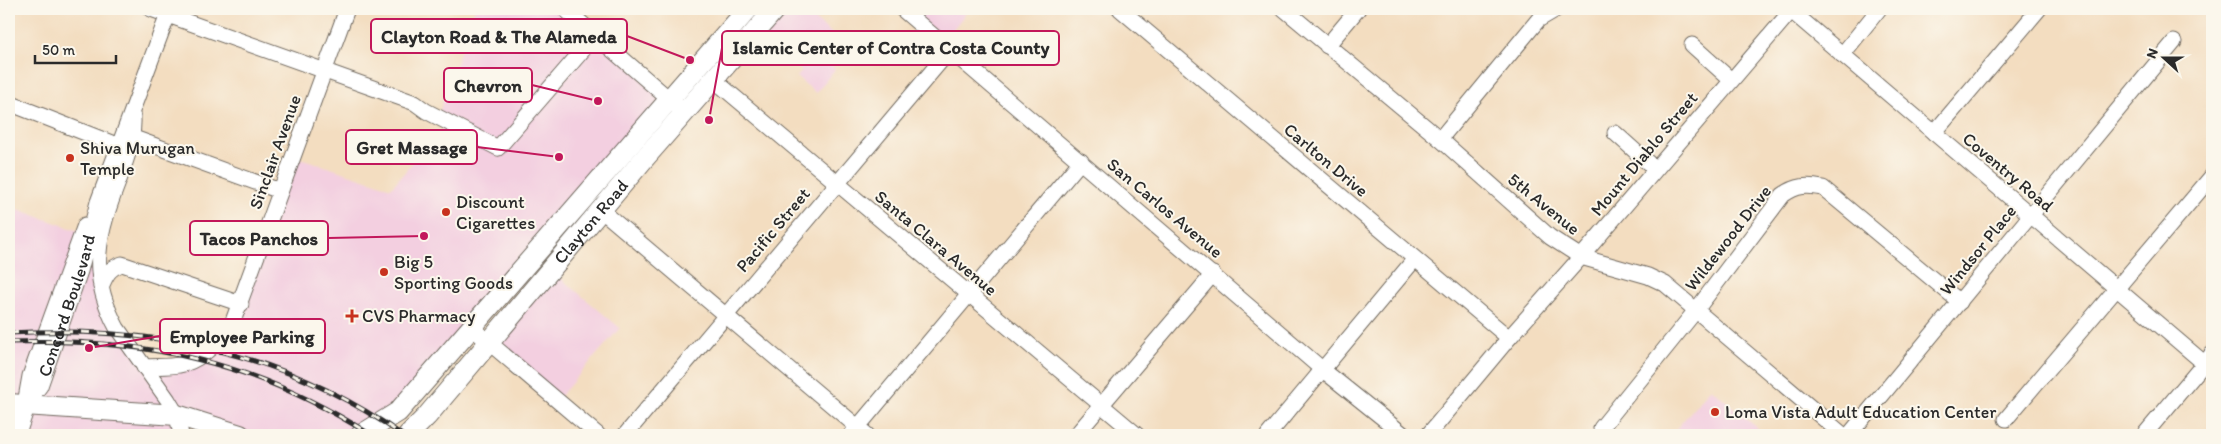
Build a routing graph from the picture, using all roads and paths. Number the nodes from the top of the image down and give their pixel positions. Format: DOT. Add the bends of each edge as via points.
graph roads {
  1 [pos="151,9"];
  2 [pos="348,9"];
  3 [pos="565,9"];
  4 [pos="748,9"];
  5 [pos="775,9"];
  6 [pos="902,9"];
  7 [pos="1120,9"];
  8 [pos="1284,9"];
  9 [pos="1358,9"];
  10 [pos="1879,9"];
  11 [pos="2039,9"];
  12 [pos="1555,10"];
  13 [pos="1790,10"];
  14 [pos="169,12"];
  15 [pos="596,36"];
  16 [pos="2174,42"];
  17 [pos="1692,45"];
  18 [pos="1327,46"];
  19 [pos="950,50"];
  20 [pos="1842,55"];
  21 [pos="324,71"];
  22 [pos="713,79"];
  23 [pos="1731,80"];
  24 [pos="669,99"];
  25 [pos="9,103"];
  26 [pos="133,108"];
  27 [pos="684,112"];
  28 [pos="1615,133"];
  29 [pos="1934,133"];
  30 [pos="134,138"];
  31 [pos="1440,139"];
  32 [pos="119,146"];
  33 [pos="1080,161"];
  34 [pos="1655,169"];
  35 [pos="2212,176"];
  36 [pos="837,184"];
  37 [pos="280,191"];
  38 [pos="601,210"];
  39 [pos="2031,216"];
  40 [pos="1581,257"];
  41 [pos="1414,260"];
  42 [pos="1213,274"];
  43 [pos="101,287"];
  44 [pos="2117,290"];
  45 [pos="968,296"];
  46 [pos="1960,302"];
  47 [pos="241,304"];
  48 [pos="1697,309"];
  49 [pos="727,314"];
  50 [pos="472,328"];
  51 [pos="1509,338"];
  52 [pos="489,343"];
  53 [pos="2208,358"];
  54 [pos="144,367"];
  55 [pos="1323,370"];
  56 [pos="17,405"];
  57 [pos="1101,407"];
  58 [pos="177,415"];
  59 [pos="2006,419"];
  60 [pos="1600,428"];
  61 [pos="859,432"];
  62 [pos="15,435"];
  63 [pos="181,435"];
  64 [pos="240,435"];
  65 [pos="361,435"];
  66 [pos="408,435"];
  67 [pos="598,435"];
  68 [pos="625,435"];
  69 [pos="1076,435"];
  70 [pos="1136,435"];
  71 [pos="1268,435"];
  72 [pos="1404,435"];
  73 [pos="1428,435"];
  74 [pos="1844,435"];
  75 [pos="1849,435"];
  76 [pos="2144,435"];
  1 -- 14 [label="street"];
  2 -- 21 [label="street, Sinclair Avenue"];
  3 -- 15 [label="street"];
  4 -- 24 [label="main road, Clayton Road"];
  5 -- 22 [label="main road, Clayton Road"];
  6 -- 19 [label="street, San Carlos Avenue"];
  7 -- 41 [label="street, Carlton Drive"];
  8 -- 18 [label="street, 5th Avenue"];
  9 -- 18 [label="street"];
  10 -- 20 [label="street"];
  11 -- 29 [label="street"];
  12 -- 31 [label="street" via="1538,20"];
  13 -- 20 [label="street, Coventry Road"];
  13 -- 23 [label="street, Mount Diablo Street"];
  14 -- 21 [label="street"];
  14 -- 26 [label="street, Concord Boulevard"];
  15 -- 21 [label="street" via="498,148 415,103"];
  15 -- 24 [label="street"];
  16 -- 39 [label="street, Windsor Place"];
  17 -- 23 [label="street"];
  18 -- 31 [label="street, 5th Avenue"];
  19 -- 33 [label="street, San Carlos Avenue"];
  19 -- 36 [label="street, Pacific Street"];
  20 -- 29 [label="street, Coventry Road"];
  21 -- 37 [label="street, Sinclair Avenue"];
  22 -- 27 [label="main road, Clayton Road"];
  22 -- 36 [label="street, Santa Clara Avenue"];
  23 -- 34 [label="street, Mount Diablo Street"];
  24 -- 27 [label="street"];
  24 -- 50 [label="main road, Clayton Road"];
  25 -- 32 [label="street"];
  26 -- 30 [label="street, Concord Boulevard"];
  26 -- 32 [label="street, Concord Boulevard"];
  27 -- 38 [label="main road, Clayton Road"];
  28 -- 34 [label="street"];
  29 -- 39 [label="street, Coventry Road"];
  30 -- 37 [label="street"];
  30 -- 43 [label="street, Concord Boulevard" via="106,213 98,245"];
  31 -- 40 [label="street, 5th Avenue" via="1550,237"];
  32 -- 56 [label="street, Concord Boulevard" via="40,386"];
  33 -- 42 [label="street, San Carlos Avenue"];
  33 -- 45 [label="street"];
  34 -- 40 [label="street, Mount Diablo Street"];
  35 -- 44 [label="street"];
  36 -- 45 [label="street, Santa Clara Avenue"];
  36 -- 49 [label="street, Pacific Street"];
  37 -- 47 [label="street, Sinclair Avenue"];
  38 -- 49 [label="street"];
  38 -- 52 [label="main road, Clayton Road"];
  39 -- 44 [label="street, Coventry Road"];
  39 -- 46 [label="street, Windsor Place"];
  40 -- 48 [label="street, 5th Avenue" via="1648,276 1665,284"];
  40 -- 51 [label="street, Mount Diablo Street"];
  41 -- 51 [label="street, Carlton Drive"];
  41 -- 55 [label="street"];
  42 -- 55 [label="street, San Carlos Avenue"];
  42 -- 57 [label="street"];
  43 -- 47 [label="street" via="106,274 122,264"];
  43 -- 54 [label="street, Concord Boulevard" via="109,314"];
  44 -- 53 [label="street, Coventry Road"];
  44 -- 59 [label="street"];
  45 -- 57 [label="street, Santa Clara Avenue"];
  45 -- 61 [label="street"];
  46 -- 48 [label="street, Wildewood Drive" via="1823,188 1806,185 1792,188 1783,195"];
  46 -- 75 [label="street, Windsor Place"];
  47 -- 54 [label="street, Sinclair Avenue" via="232,324 220,339 190,361 181,365"];
  48 -- 60 [label="street, Wildewood Drive"];
  48 -- 74 [label="street, 5th Avenue"];
  49 -- 61 [label="street"];
  49 -- 68 [label="street, Pacific Street"];
  50 -- 52 [label="street"];
  50 -- 65 [label="main road, Clayton Road" via="398,412"];
  51 -- 73 [label="street, Mount Diablo Street"];
  52 -- 66 [label="main road, Clayton Road"];
  52 -- 67 [label="street"];
  53 -- 76 [label="street"];
  54 -- 58 [label="street, Concord Boulevard"];
  55 -- 71 [label="street"];
  55 -- 72 [label="street, San Carlos Avenue"];
  56 -- 58 [label="main road"];
  56 -- 62 [label="main road, Concord Boulevard"];
  57 -- 69 [label="street"];
  57 -- 70 [label="street, Santa Clara Avenue"];
  58 -- 63 [label="street"];
  58 -- 64 [label="main road"];
}
